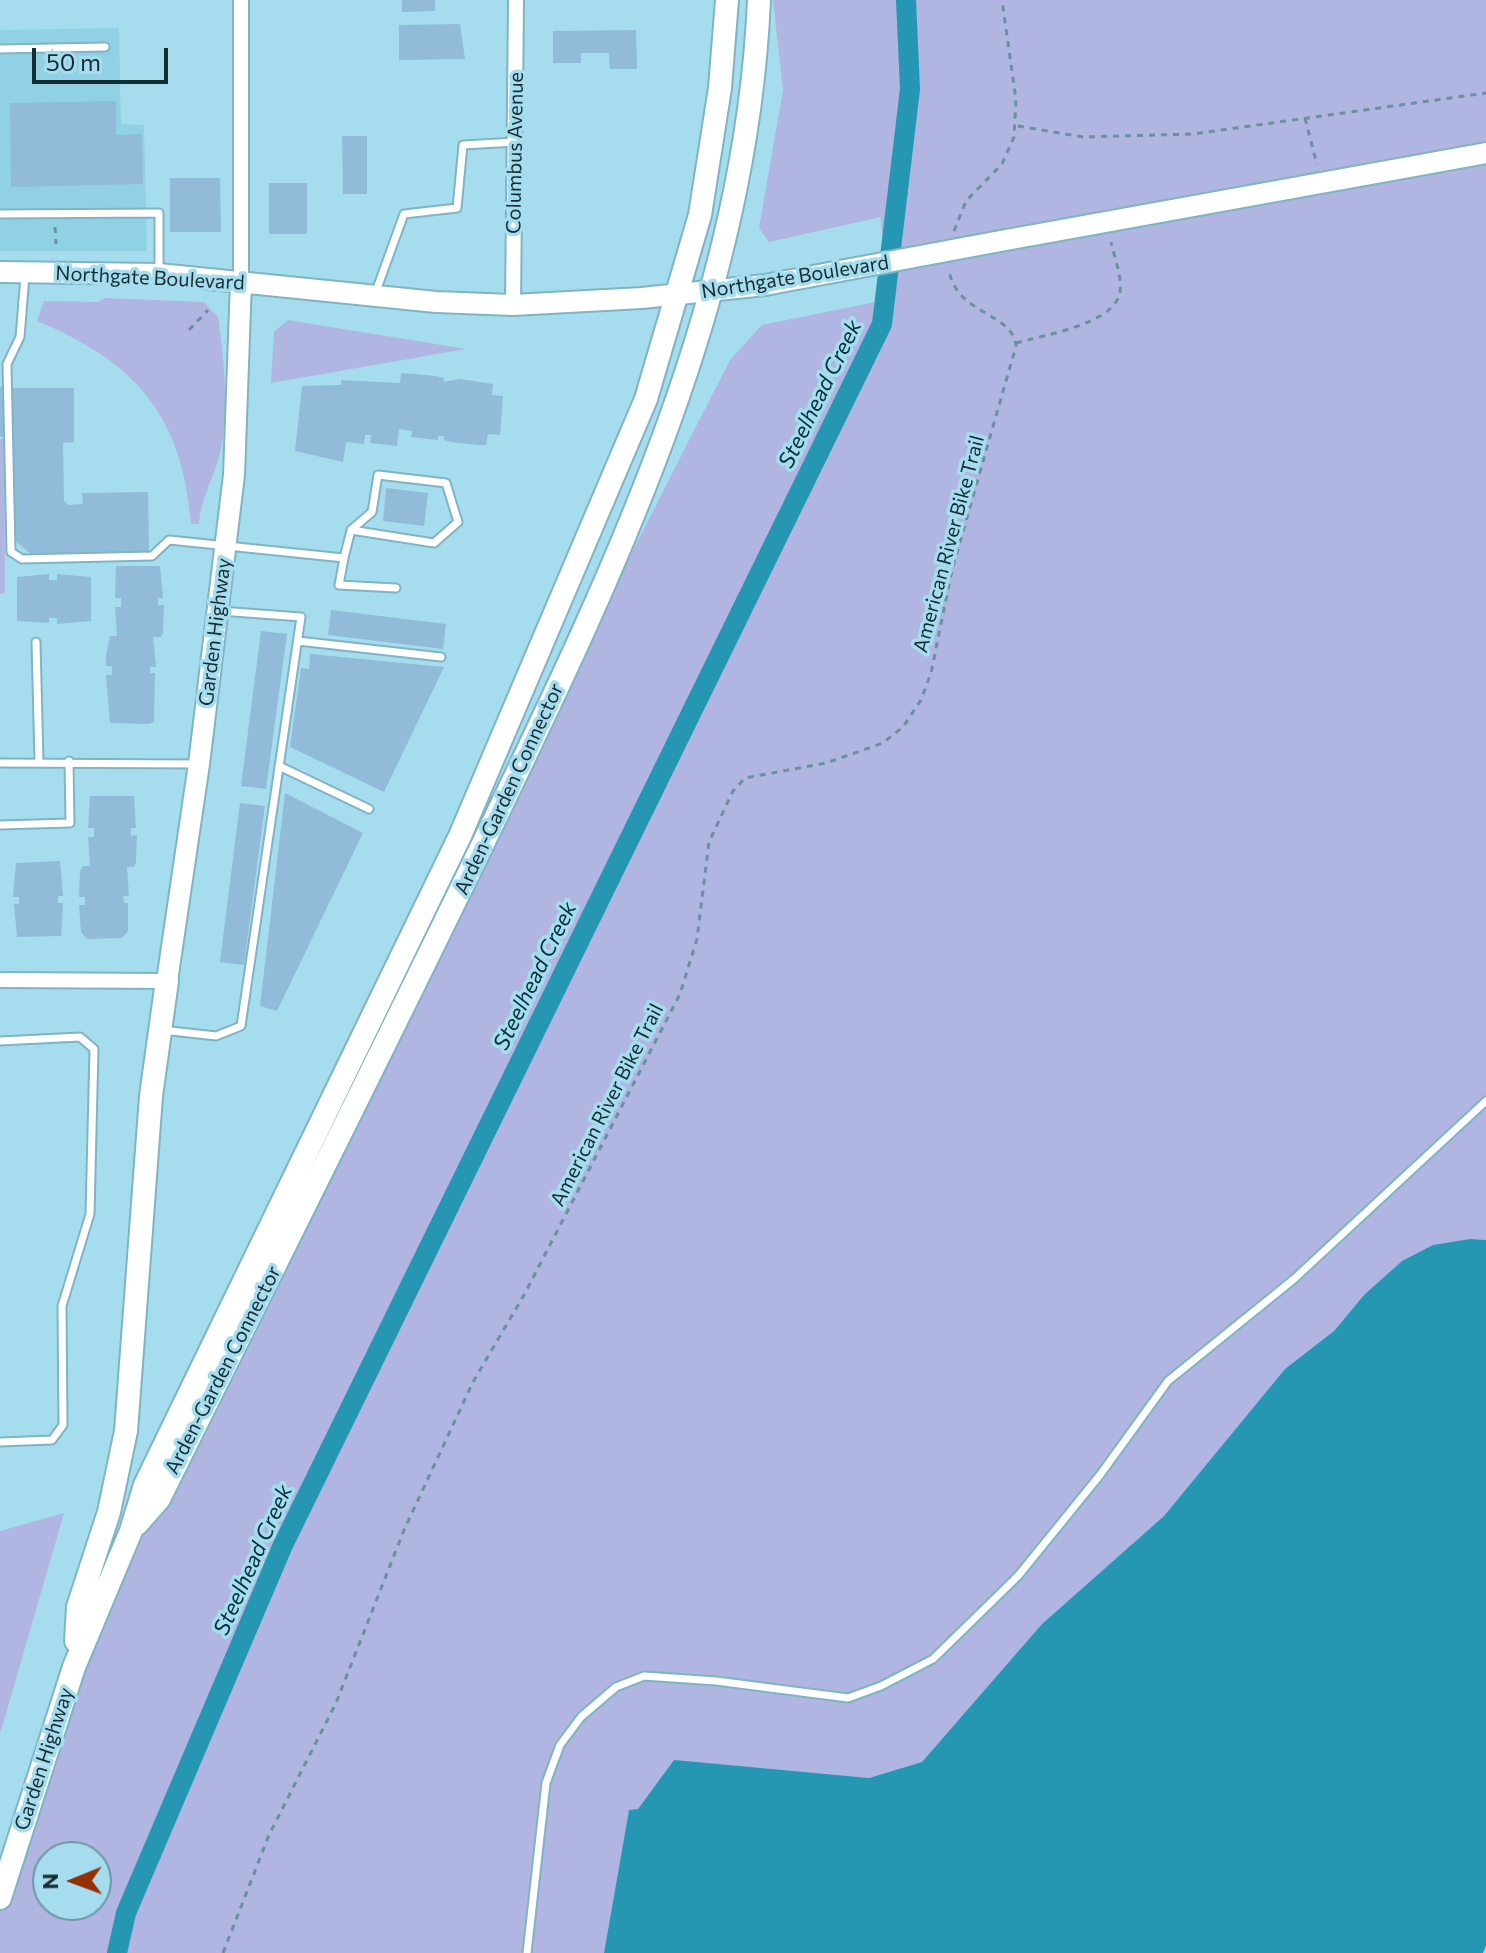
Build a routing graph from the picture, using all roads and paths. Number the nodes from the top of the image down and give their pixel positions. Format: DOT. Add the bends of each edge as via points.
graph roads {
  1 [pos="241,0"];
  2 [pos="516,0"];
  3 [pos="727,0"];
  4 [pos="759,0"];
  5 [pos="1002,0"];
  6 [pos="105,47"];
  7 [pos="0,49"];
  8 [pos="1486,93"];
  9 [pos="1305,118"];
  10 [pos="1016,126"];
  11 [pos="516,142"];
  12 [pos="1486,153"];
  13 [pos="1322,184"];
  14 [pos="0,214"];
  15 [pos="1107,224"];
  16 [pos="951,243"];
  17 [pos="949,264"];
  18 [pos="0,272"];
  19 [pos="25,272"];
  20 [pos="159,274"];
  21 [pos="241,281"];
  22 [pos="714,291"];
  23 [pos="679,295"];
  24 [pos="375,296"];
  25 [pos="513,305"];
  26 [pos="208,310"];
  27 [pos="189,330"];
  28 [pos="1016,343"];
  29 [pos="351,530"];
  30 [pos="226,543"];
  31 [pos="344,558"];
  32 [pos="396,588"];
  33 [pos="218,611"];
  34 [pos="298,641"];
  35 [pos="36,642"];
  36 [pos="441,657"];
  37 [pos="69,761"];
  38 [pos="39,762"];
  39 [pos="0,763"];
  40 [pos="199,764"];
  41 [pos="279,766"];
  42 [pos="369,809"];
  43 [pos="0,825"];
  44 [pos="0,980"];
  45 [pos="167,981"];
  46 [pos="160,1029"];
  47 [pos="0,1041"];
  48 [pos="1486,1101"];
  49 [pos="0,1442"];
  50 [pos="131,1531"];
  51 [pos="74,1667"];
  52 [pos="0,1898"];
  53 [pos="223,1953"];
  54 [pos="527,1953"];
  1 -- 21 [label="street"];
  2 -- 11 [label="street, Columbus Avenue"];
  3 -- 23 [label="main road, Arden-Garden Connector" via="708,172"];
  4 -- 22 [label="main road, Arden-Garden Connector" via="743,156"];
  5 -- 10 [label="path"];
  6 -- 7 [label="lane"];
  8 -- 9 [label="path"];
  9 -- 10 [label="path" via="1193,134 1083,137"];
  9 -- 13 [label="path"];
  10 -- 16 [label="path" via="1007,157 966,201"];
  11 -- 24 [label="lane" via="463,145 457,208 404,214"];
  11 -- 25 [label="street, Columbus Avenue"];
  12 -- 13 [label="main road, Northgate Boulevard"];
  13 -- 15 [label="main road, Northgate Boulevard"];
  14 -- 20 [label="lane" via="159,213"];
  15 -- 22 [label="main road, Northgate Boulevard, bridge"];
  15 -- 28 [label="path" via="1119,280 1115,305 1092,320"];
  17 -- 28 [label="path" via="959,296 1011,330"];
  18 -- 19 [label="main road, Northgate Boulevard"];
  19 -- 20 [label="main road, Northgate Boulevard"];
  19 -- 30 [label="lane" via="20,337 7,364 11,552 22,559 152,556 169,540"];
  20 -- 21 [label="main road, Northgate Boulevard"];
  21 -- 24 [label="main road, Northgate Boulevard"];
  21 -- 30 [label="main road, Garden Highway" via="234,475"];
  22 -- 23 [label="main road, Northgate Boulevard"];
  22 -- 50 [label="main road, Arden-Garden Connector" via="672,418 530,747 159,1499"];
  23 -- 25 [label="main road, Northgate Boulevard"];
  23 -- 50 [label="main road, Arden-Garden Connector" via="632,433 467,821 145,1485"];
  24 -- 25 [label="main road, Northgate Boulevard"];
  26 -- 27 [label="path"];
  28 -- 53 [label="path, American River Bike Trail" via="921,700 903,727 883,743 826,763 745,778 733,791 709,842 697,939 680,994 524,1295 473,1382 404,1530 336,1703 269,1835"];
  29 -- 29 [label="lane" via="372,512 378,475 446,483 458,522 434,543"];
  29 -- 31 [label="lane"];
  30 -- 31 [label="lane"];
  30 -- 33 [label="main road, Garden Highway"];
  31 -- 32 [label="lane" via="339,585"];
  33 -- 34 [label="lane" via="301,617"];
  33 -- 40 [label="main road, Garden Highway"];
  34 -- 36 [label="lane"];
  34 -- 41 [label="lane"];
  35 -- 38 [label="lane"];
  37 -- 38 [label="lane"];
  37 -- 40 [label="lane"];
  37 -- 43 [label="lane" via="70,823"];
  38 -- 39 [label="lane"];
  40 -- 45 [label="main road, Garden Highway"];
  41 -- 42 [label="lane"];
  41 -- 46 [label="lane" via="241,1026 216,1036"];
  44 -- 45 [label="street"];
  45 -- 46 [label="main road"];
  46 -- 51 [label="main road" via="126,1431 109,1512 78,1607"];
  47 -- 49 [label="lane" via="80,1037 94,1049 90,1214 62,1306 63,1425 52,1440"];
  48 -- 54 [label="lane" via="1294,1279 1168,1381 1018,1576 933,1659 848,1698 644,1676 616,1687 581,1717 560,1745 546,1783"];
  50 -- 51 [label="main road, Arden-Garden Connector"];
  51 -- 52 [label="main road, Garden Highway"];
}
